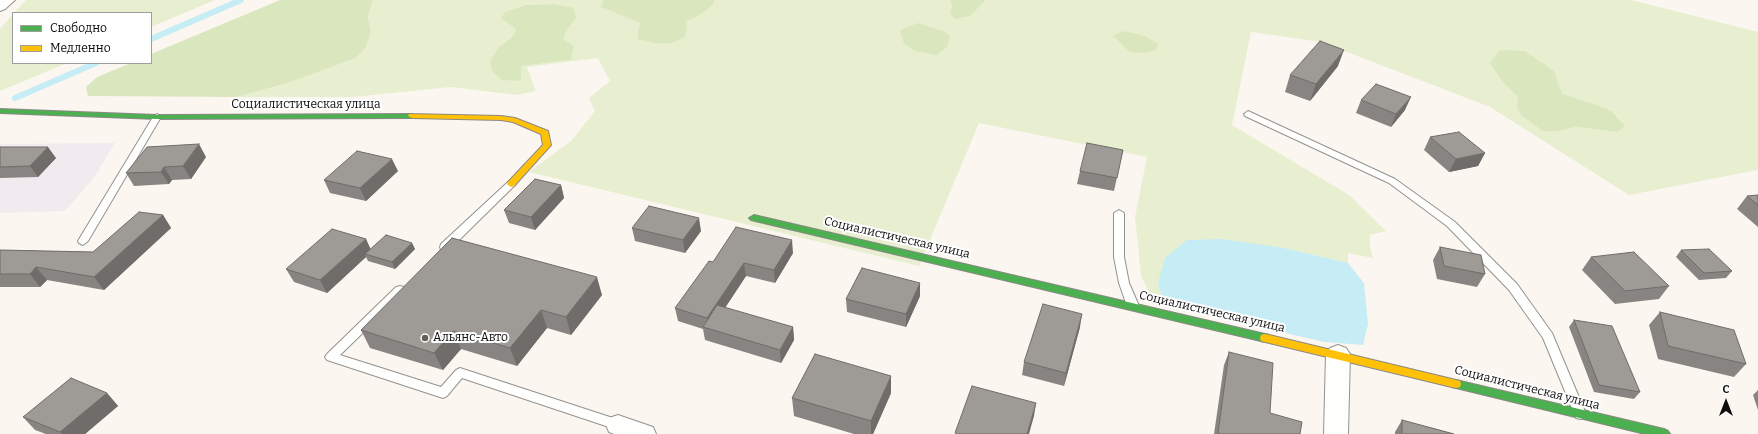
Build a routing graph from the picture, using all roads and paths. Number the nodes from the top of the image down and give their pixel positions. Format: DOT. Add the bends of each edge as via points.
graph roads {
  1 [pos="7,0"];
  2 [pos="0,6"];
  3 [pos="0,111"];
  4 [pos="1248,114"];
  5 [pos="157,117"];
  6 [pos="511,184"];
  7 [pos="1119,213"];
  8 [pos="754,218"];
  9 [pos="83,242"];
  10 [pos="438,254"];
  11 [pos="410,281"];
  12 [pos="1134,306"];
  13 [pos="1338,354"];
  14 [pos="1580,414"];
  15 [pos="618,426"];
  16 [pos="644,434"];
  17 [pos="1336,434"];
  18 [pos="1664,434"];
  1 -- 2 [label="street"];
  3 -- 5 [label="street, Социалистическая улица"];
  4 -- 14 [label="lane" via="1392,181 1451,224 1513,287 1548,336"];
  5 -- 6 [label="street, Социалистическая улица" via="405,116 515,120 545,133 547,145"];
  5 -- 9 [label="lane"];
  6 -- 10 [label="lane"];
  7 -- 12 [label="lane" via="1119,257 1124,283"];
  8 -- 12 [label="street, Социалистическая улица"];
  11 -- 15 [label="lane" via="331,357 443,393 460,373"];
  12 -- 13 [label="street, Социалистическая улица"];
  13 -- 14 [label="street, Социалистическая улица"];
  13 -- 17 [label="street"];
  14 -- 18 [label="street, Социалистическая улица"];
  15 -- 16 [label="street"];
}
